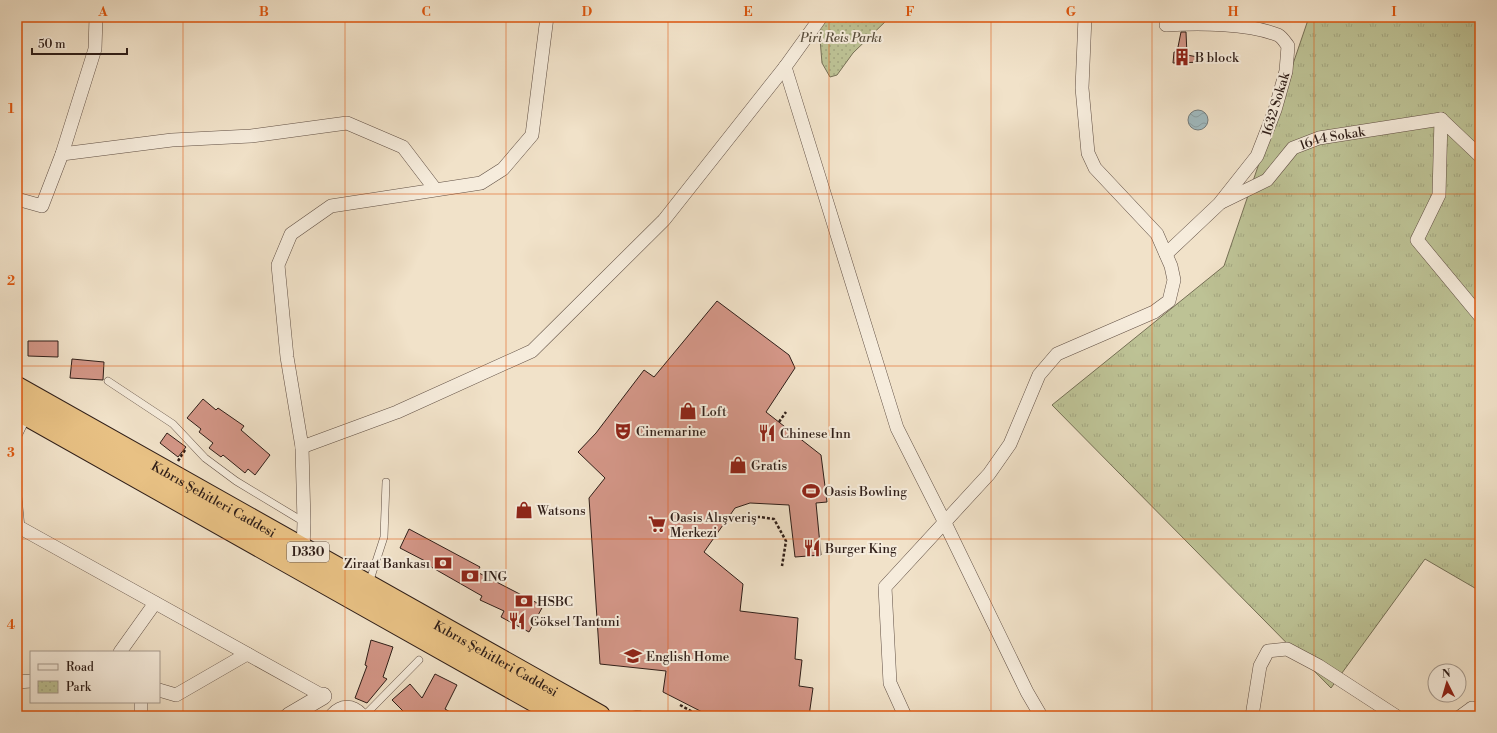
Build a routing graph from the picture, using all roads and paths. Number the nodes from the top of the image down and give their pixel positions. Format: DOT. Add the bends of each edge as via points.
graph roads {
  1 [pos="96,17"];
  2 [pos="547,17"];
  3 [pos="822,17"];
  4 [pos="1085,17"];
  5 [pos="1166,26"];
  6 [pos="785,67"];
  7 [pos="1441,119"];
  8 [pos="62,154"];
  9 [pos="1480,156"];
  10 [pos="435,189"];
  11 [pos="17,199"];
  12 [pos="1219,204"];
  13 [pos="1166,254"];
  14 [pos="1480,316"];
  15 [pos="108,381"];
  16 [pos="17,388"];
  17 [pos="23,412"];
  18 [pos="786,412"];
  19 [pos="779,422"];
  20 [pos="17,438"];
  21 [pos="190,442"];
  22 [pos="302,447"];
  23 [pos="176,463"];
  24 [pos="386,482"];
  25 [pos="17,486"];
  26 [pos="737,517"];
  27 [pos="304,522"];
  28 [pos="945,522"];
  29 [pos="19,527"];
  30 [pos="303,550"];
  31 [pos="782,566"];
  32 [pos="368,586"];
  33 [pos="155,603"];
  34 [pos="121,651"];
  35 [pos="247,654"];
  36 [pos="419,660"];
  37 [pos="30,681"];
  38 [pos="17,682"];
  39 [pos="160,690"];
  40 [pos="323,696"];
  41 [pos="140,703"];
  42 [pos="680,705"];
  43 [pos="1472,708"];
  44 [pos="354,715"];
  45 [pos="141,716"];
  46 [pos="289,716"];
  47 [pos="328,716"];
  48 [pos="562,716"];
  49 [pos="599,716"];
  50 [pos="627,716"];
  51 [pos="643,716"];
  52 [pos="700,716"];
  53 [pos="905,716"];
  54 [pos="1041,716"];
  55 [pos="1252,716"];
  56 [pos="1396,716"];
  57 [pos="1461,716"];
  1 -- 8 [label="street" via="95,49"];
  2 -- 10 [label="street" via="532,135 503,170 481,183"];
  3 -- 6 [label="street"];
  4 -- 13 [label="street" via="1082,88 1088,153 1095,168 1157,234"];
  5 -- 12 [label="street, 1632 Sokak" via="1192,23 1252,28 1279,35 1288,46 1286,71 1275,110 1257,156"];
  6 -- 22 [label="street" via="664,220 532,351 397,412"];
  6 -- 28 [label="street" via="897,428"];
  7 -- 9 [label="street"];
  7 -- 12 [label="street, 1644 Sokak" via="1319,138 1293,148 1267,180"];
  7 -- 14 [label="street" via="1439,195 1417,240"];
  8 -- 10 [label="street" via="172,140 251,136 347,123 403,146"];
  8 -- 11 [label="street" via="42,206"];
  10 -- 22 [label="street" via="331,206 291,234 278,265 287,357"];
  12 -- 13 [label="street, 1632 Sokak"];
  13 -- 28 [label="street" via="1174,280 1169,301 1154,312 1057,354 1039,375 1010,444 990,474"];
  15 -- 21 [label="lane" via="173,424"];
  16 -- 30 [label="highway, Kıbrıs Şehitleri Caddesi / D330"];
  17 -- 20 [label="lane"];
  17 -- 48 [label="highway, Kıbrıs Şehitleri Caddesi / D330"];
  18 -- 19 [label="path"];
  21 -- 23 [label="path"];
  21 -- 27 [label="lane" via="205,458 236,481"];
  22 -- 27 [label="street"];
  24 -- 32 [label="lane" via="384,537"];
  25 -- 29 [label="lane"];
  26 -- 31 [label="path" via="774,519 786,541"];
  27 -- 30 [label="street"];
  28 -- 53 [label="street" via="885,587 890,683"];
  28 -- 54 [label="street"];
  29 -- 33 [label="street"];
  30 -- 32 [label="highway, Kıbrıs Şehitleri Caddesi / D330"];
  32 -- 49 [label="highway, Kıbrıs Şehitleri Caddesi / D330"];
  33 -- 34 [label="street"];
  33 -- 35 [label="street"];
  35 -- 39 [label="street" via="176,695"];
  35 -- 40 [label="street"];
  36 -- 44 [label="lane"];
  37 -- 38 [label="street"];
  40 -- 44 [label="street"];
  40 -- 46 [label="street"];
  40 -- 47 [label="street"];
  41 -- 45 [label="street"];
  42 -- 52 [label="path"];
  43 -- 57 [label="street"];
  50 -- 51 [label="lane"];
  55 -- 56 [label="street" via="1260,666 1268,651 1287,649 1319,666"];
}
